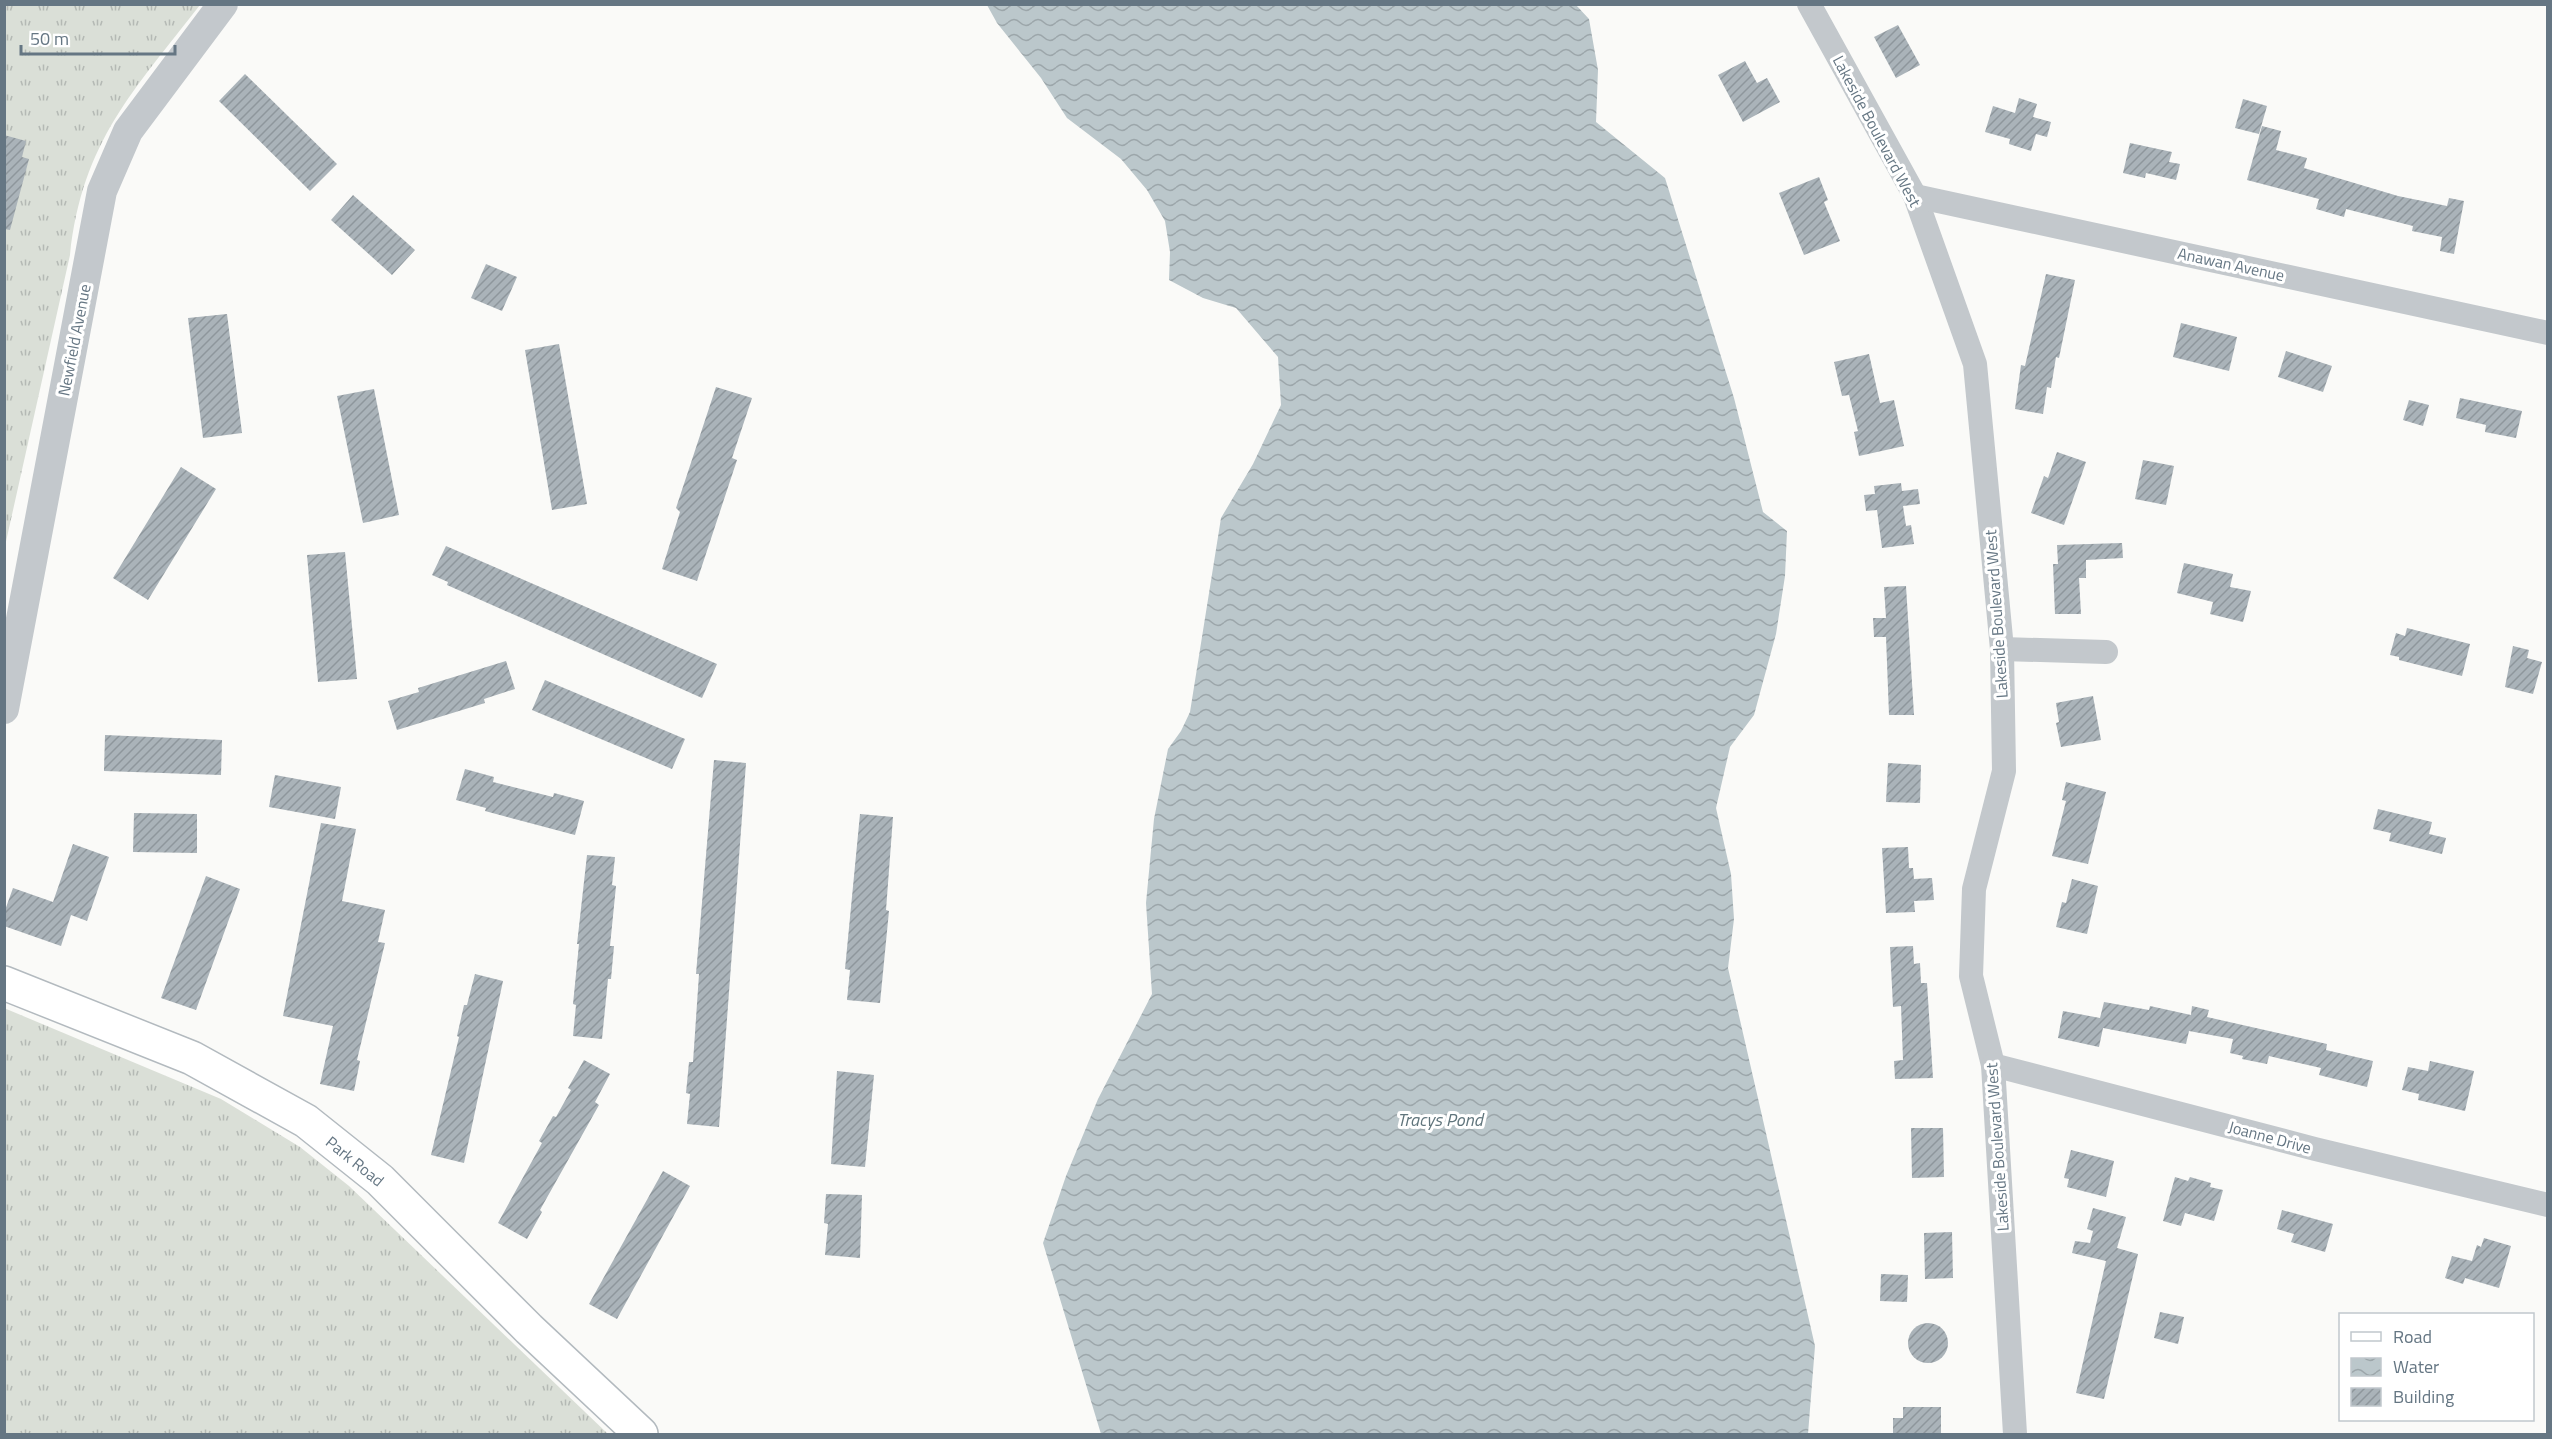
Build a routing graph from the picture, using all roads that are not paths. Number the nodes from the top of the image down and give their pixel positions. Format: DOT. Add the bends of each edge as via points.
graph roads {
  1 [pos="223,4"];
  2 [pos="1809,4"];
  3 [pos="1915,196"];
  4 [pos="2547,333"];
  5 [pos="2002,649"];
  6 [pos="2106,652"];
  7 [pos="4,709"];
  8 [pos="4,983"];
  9 [pos="1993,1065"];
  10 [pos="2547,1205"];
  11 [pos="641,1434"];
  12 [pos="2015,1434"];
  1 -- 7 [label="street, Newfield Avenue" via="128,131 102,191"];
  2 -- 3 [label="street, Lakeside Boulevard West"];
  3 -- 4 [label="street, Anawan Avenue"];
  3 -- 5 [label="street, Lakeside Boulevard West" via="1975,364"];
  5 -- 6 [label="street"];
  5 -- 9 [label="street, Lakeside Boulevard West" via="2004,771 1974,889 1971,976"];
  8 -- 11 [label="main road, Park Road" via="192,1058 306,1121 380,1180"];
  9 -- 10 [label="street, Joanne Drive"];
  9 -- 12 [label="street, Lakeside Boulevard West"];
}
